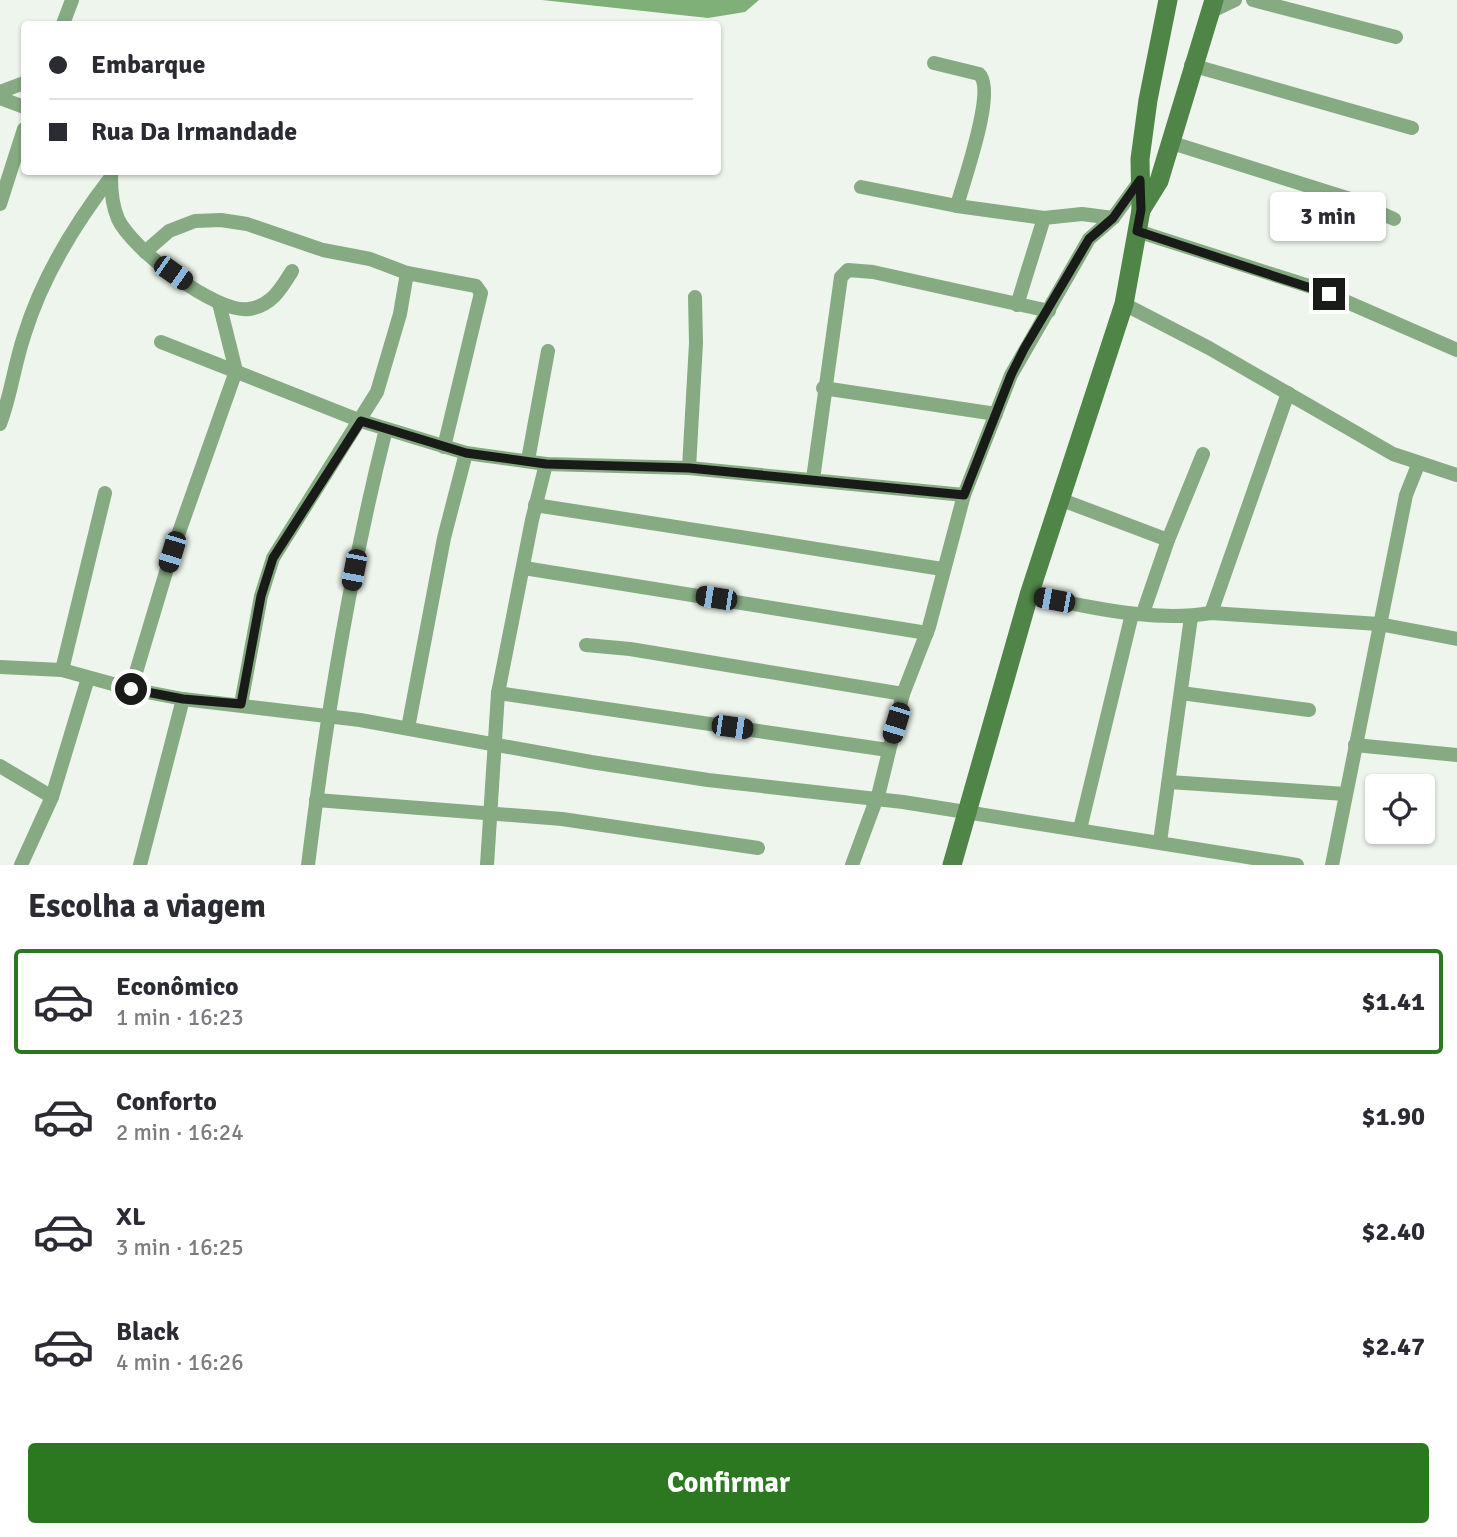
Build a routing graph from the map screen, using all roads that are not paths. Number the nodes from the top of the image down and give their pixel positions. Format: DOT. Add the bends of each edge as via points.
graph roads {
  1 [pos="72,0"];
  2 [pos="1168,0"];
  3 [pos="1235,0"];
  4 [pos="1253,0"];
  5 [pos="1212,6"];
  6 [pos="64,21"];
  7 [pos="1396,37"];
  8 [pos="934,63"];
  9 [pos="1191,65"];
  10 [pos="21,84"];
  11 [pos="0,92"];
  12 [pos="0,98"];
  13 [pos="21,106"];
  14 [pos="1412,128"];
  15 [pos="21,138"];
  16 [pos="1169,142"];
  17 [pos="110,175"];
  18 [pos="111,175"];
  19 [pos="1140,180"];
  20 [pos="861,187"];
  21 [pos="0,204"];
  22 [pos="957,206"];
  23 [pos="1141,210"];
  24 [pos="1044,218"];
  25 [pos="1113,218"];
  26 [pos="1394,219"];
  27 [pos="1137,231"];
  28 [pos="145,252"];
  29 [pos="292,271"];
  30 [pos="407,273"];
  31 [pos="695,296"];
  32 [pos="219,303"];
  33 [pos="1124,304"];
  34 [pos="1017,305"];
  35 [pos="1049,311"];
  36 [pos="161,342"];
  37 [pos="548,351"];
  38 [pos="1457,351"];
  39 [pos="236,370"];
  40 [pos="823,388"];
  41 [pos="1288,393"];
  42 [pos="996,414"];
  43 [pos="361,421"];
  44 [pos="0,424"];
  45 [pos="386,429"];
  46 [pos="444,447"];
  47 [pos="466,453"];
  48 [pos="1203,454"];
  49 [pos="528,460"];
  50 [pos="546,464"];
  51 [pos="1418,465"];
  52 [pos="689,468"];
  53 [pos="1457,475"];
  54 [pos="813,479"];
  55 [pos="105,493"];
  56 [pos="964,495"];
  57 [pos="1062,500"];
  58 [pos="535,505"];
  59 [pos="1168,540"];
  60 [pos="524,568"];
  61 [pos="942,569"];
  62 [pos="1029,595"];
  63 [pos="1212,613"];
  64 [pos="1138,614"];
  65 [pos="1191,617"];
  66 [pos="1379,624"];
  67 [pos="927,633"];
  68 [pos="1457,639"];
  69 [pos="586,645"];
  70 [pos="0,667"];
  71 [pos="62,670"];
  72 [pos="88,678"];
  73 [pos="131,689"];
  74 [pos="498,693"];
  75 [pos="1181,693"];
  76 [pos="903,694"];
  77 [pos="183,699"];
  78 [pos="241,704"];
  79 [pos="1309,710"];
  80 [pos="327,717"];
  81 [pos="408,729"];
  82 [pos="494,743"];
  83 [pos="1355,746"];
  84 [pos="888,750"];
  85 [pos="1457,755"];
  86 [pos="3,773"];
  87 [pos="1169,782"];
  88 [pos="1345,794"];
  89 [pos="52,797"];
  90 [pos="316,800"];
  91 [pos="877,800"];
  92 [pos="968,813"];
  93 [pos="490,814"];
  94 [pos="1080,829"];
  95 [pos="1160,842"];
  96 [pos="758,848"];
  97 [pos="21,865"];
  98 [pos="140,865"];
  99 [pos="309,865"];
  100 [pos="487,865"];
  101 [pos="852,865"];
  102 [pos="952,865"];
  103 [pos="1297,865"];
  104 [pos="1332,865"];
  1 -- 6 [label="street"];
  2 -- 19 [label="street" via="1148,100"];
  3 -- 5 [label="street"];
  4 -- 7 [label="street"];
  5 -- 9 [label="street"];
  8 -- 22 [label="street" via="979,74 986,85 981,122"];
  9 -- 14 [label="street"];
  9 -- 16 [label="street"];
  10 -- 11 [label="street"];
  12 -- 13 [label="street"];
  15 -- 21 [label="street"];
  16 -- 23 [label="street" via="1159,181"];
  16 -- 26 [label="street" via="1349,199"];
  17 -- 44 [label="street" via="45,281 23,338"];
  18 -- 28 [label="street" via="111,199 119,222"];
  19 -- 23 [label="street"];
  19 -- 25 [label="street"];
  20 -- 22 [label="street"];
  22 -- 24 [label="street"];
  23 -- 27 [label="street"];
  24 -- 25 [label="street" via="1082,214"];
  24 -- 34 [label="street"];
  25 -- 35 [label="street" via="1089,239"];
  27 -- 33 [label="street"];
  27 -- 38 [label="street" via="1315,288"];
  28 -- 30 [label="street" via="169,231 195,221 221,220"];
  28 -- 32 [label="street"];
  29 -- 32 [label="street" via="274,298 262,305 233,309"];
  30 -- 43 [label="street" via="388,359"];
  30 -- 46 [label="street" via="476,286 481,293"];
  31 -- 52 [label="street"];
  32 -- 39 [label="street"];
  33 -- 41 [label="street"];
  33 -- 57 [label="street"];
  34 -- 35 [label="street"];
  34 -- 40 [label="street" via="848,270 841,277"];
  35 -- 42 [label="street" via="1011,375"];
  36 -- 39 [label="street"];
  37 -- 49 [label="street"];
  39 -- 43 [label="street"];
  39 -- 73 [label="street" via="172,552"];
  40 -- 42 [label="street"];
  40 -- 54 [label="street"];
  41 -- 51 [label="street"];
  41 -- 63 [label="street"];
  42 -- 56 [label="street"];
  43 -- 45 [label="street"];
  43 -- 78 [label="street" via="273,558 261,596"];
  45 -- 46 [label="street"];
  45 -- 80 [label="street"];
  46 -- 47 [label="street"];
  47 -- 49 [label="street"];
  47 -- 81 [label="street" via="444,538"];
  48 -- 59 [label="street"];
  49 -- 50 [label="street"];
  50 -- 52 [label="street"];
  50 -- 58 [label="street"];
  51 -- 53 [label="street"];
  51 -- 66 [label="street" via="1406,495"];
  52 -- 54 [label="street"];
  54 -- 56 [label="street"];
  55 -- 71 [label="street"];
  56 -- 61 [label="street"];
  57 -- 59 [label="street"];
  57 -- 62 [label="street"];
  58 -- 60 [label="street"];
  58 -- 61 [label="street"];
  59 -- 64 [label="street"];
  60 -- 67 [label="street"];
  60 -- 74 [label="street"];
  61 -- 67 [label="street"];
  62 -- 64 [label="street"];
  62 -- 92 [label="street"];
  63 -- 65 [label="street"];
  63 -- 66 [label="street"];
  64 -- 65 [label="street"];
  64 -- 94 [label="street"];
  65 -- 75 [label="street"];
  66 -- 68 [label="street"];
  66 -- 83 [label="street"];
  67 -- 76 [label="street"];
  69 -- 76 [label="street"];
  70 -- 71 [label="street"];
  71 -- 72 [label="street"];
  72 -- 73 [label="street"];
  72 -- 89 [label="street"];
  73 -- 77 [label="street"];
  74 -- 82 [label="street"];
  74 -- 84 [label="street"];
  75 -- 79 [label="street"];
  75 -- 87 [label="street"];
  76 -- 84 [label="street"];
  77 -- 78 [label="street"];
  77 -- 98 [label="street"];
  78 -- 80 [label="street"];
  80 -- 81 [label="street"];
  80 -- 90 [label="street"];
  81 -- 82 [label="street"];
  82 -- 91 [label="street" via="708,780"];
  82 -- 93 [label="street"];
  83 -- 85 [label="street"];
  83 -- 88 [label="street"];
  84 -- 91 [label="street"];
  86 -- 89 [label="street"];
  87 -- 88 [label="street"];
  87 -- 95 [label="street"];
  88 -- 104 [label="street"];
  89 -- 97 [label="street"];
  90 -- 93 [label="street"];
  90 -- 99 [label="street"];
  91 -- 92 [label="street"];
  91 -- 101 [label="street"];
  92 -- 94 [label="street"];
  92 -- 102 [label="street"];
  93 -- 96 [label="street" via="562,819"];
  93 -- 100 [label="street"];
  94 -- 95 [label="street"];
  95 -- 103 [label="street"];
}
